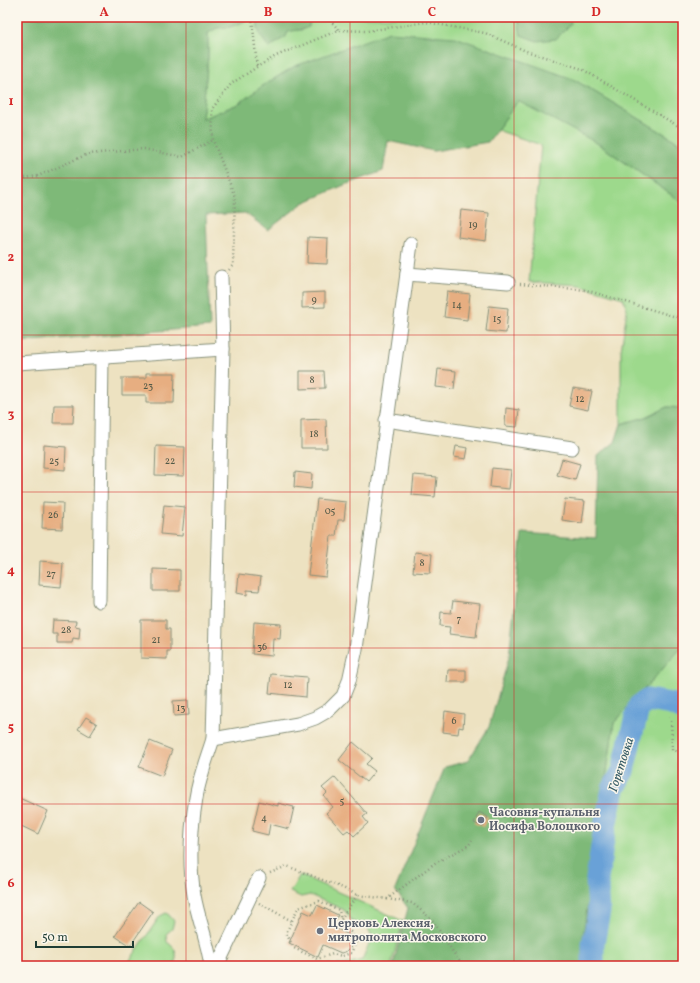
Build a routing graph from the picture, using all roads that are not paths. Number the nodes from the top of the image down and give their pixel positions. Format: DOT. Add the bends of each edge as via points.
graph roads {
  1 [pos="411,244"];
  2 [pos="407,274"];
  3 [pos="221,277"];
  4 [pos="508,282"];
  5 [pos="223,349"];
  6 [pos="102,357"];
  7 [pos="17,363"];
  8 [pos="386,420"];
  9 [pos="572,448"];
  10 [pos="99,601"];
  11 [pos="213,740"];
  12 [pos="259,878"];
  13 [pos="211,966"];
  14 [pos="217,966"];
  1 -- 2 [label="street"];
  2 -- 4 [label="street"];
  2 -- 8 [label="street"];
  3 -- 5 [label="street"];
  5 -- 6 [label="street"];
  5 -- 11 [label="street"];
  6 -- 7 [label="street"];
  6 -- 10 [label="street"];
  8 -- 9 [label="street"];
  8 -- 11 [label="street" via="356,649 343,696 329,710 298,724"];
  11 -- 13 [label="street" via="196,797 192,840 194,895"];
  12 -- 14 [label="street"];
}
